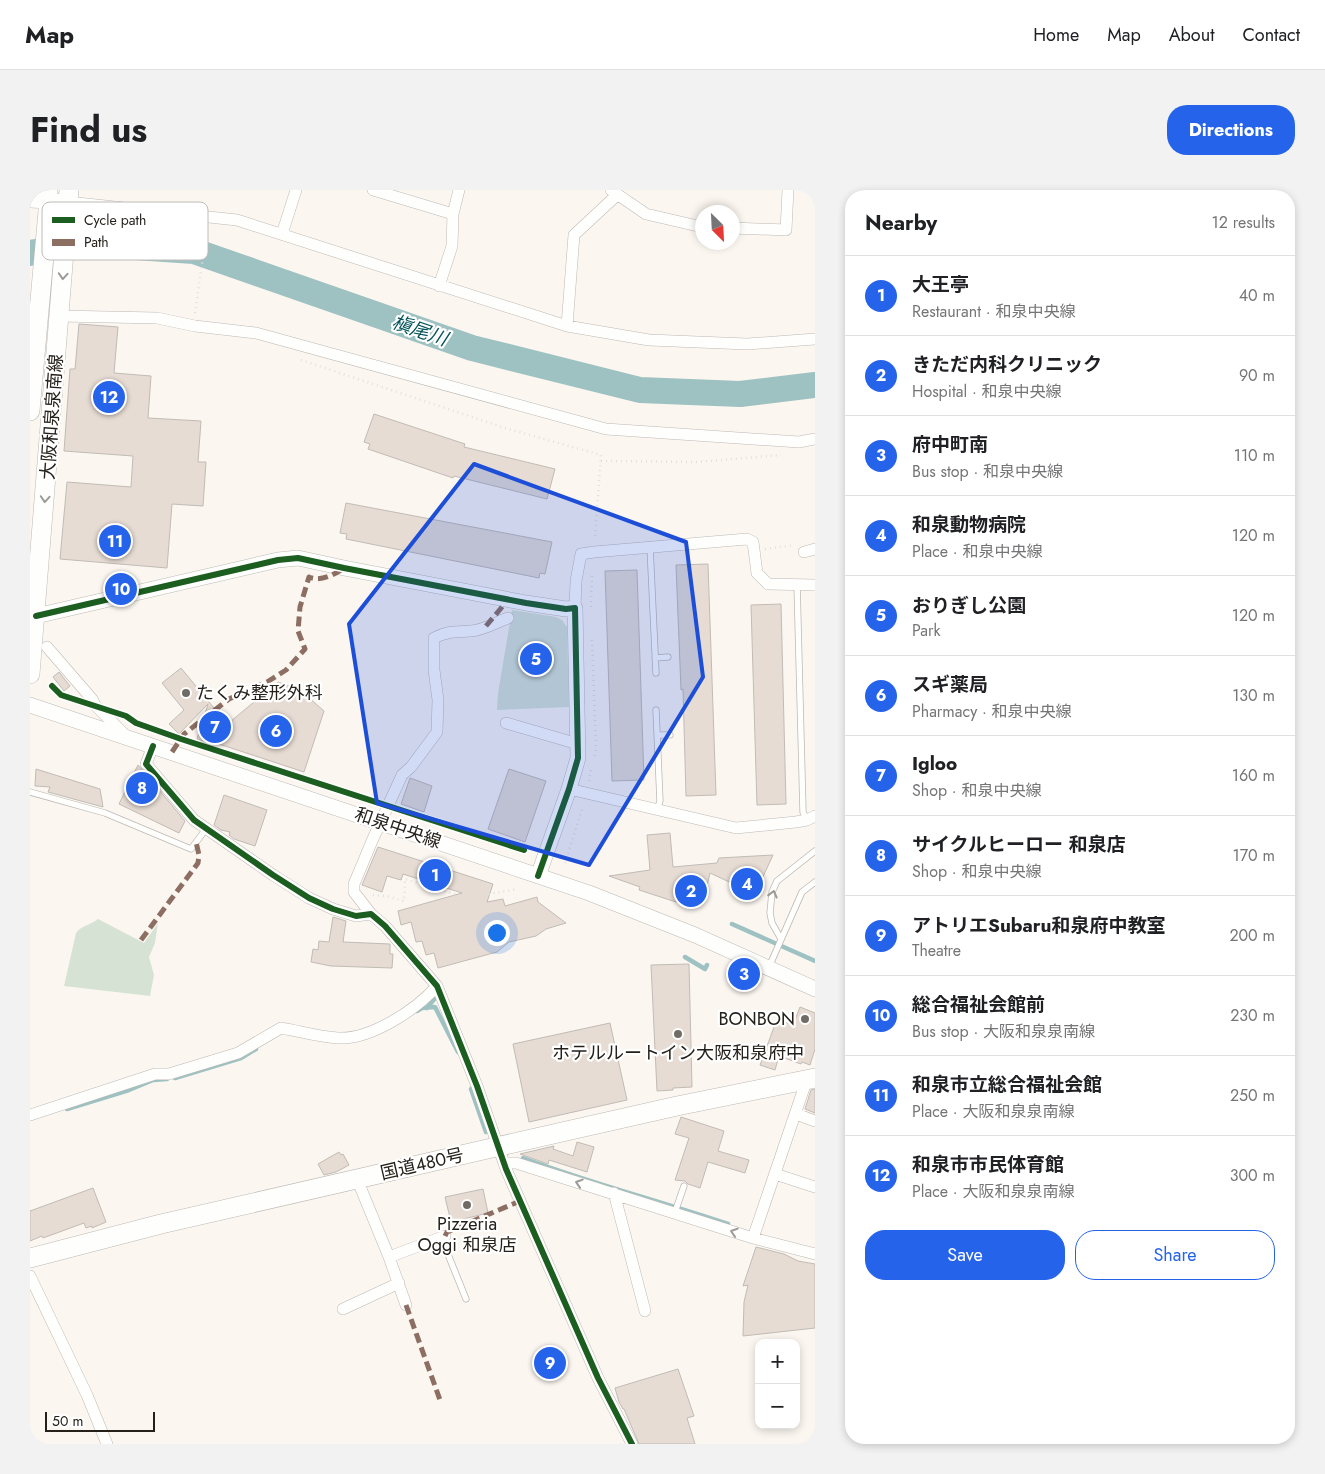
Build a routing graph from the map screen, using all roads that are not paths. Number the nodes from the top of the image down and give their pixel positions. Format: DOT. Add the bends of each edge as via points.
graph roads {
  1 [pos="296,190"];
  2 [pos="373,190"];
  3 [pos="459,190"];
  4 [pos="788,190"];
  5 [pos="390,193"];
  6 [pos="614,193"];
  7 [pos="43,200"];
  8 [pos="68,201"];
  9 [pos="42,214"];
  10 [pos="453,214"];
  11 [pos="208,217"];
  12 [pos="695,225"];
  13 [pos="740,228"];
  14 [pos="282,234"];
  15 [pos="64,260"];
  16 [pos="439,286"];
  17 [pos="35,314"];
  18 [pos="60,314"];
  19 [pos="568,326"];
  20 [pos="815,339"];
  21 [pos="30,411"];
  22 [pos="815,439"];
  23 [pos="650,547"];
  24 [pos="797,584"];
  25 [pos="815,584"];
  26 [pos="575,608"];
  27 [pos="36,616"];
  28 [pos="508,618"];
  29 [pos="47,647"];
  30 [pos="668,657"];
  31 [pos="655,658"];
  32 [pos="656,673"];
  33 [pos="30,674"];
  34 [pos="30,705"];
  35 [pos="656,710"];
  36 [pos="506,723"];
  37 [pos="657,735"];
  38 [pos="670,735"];
  39 [pos="127,738"];
  40 [pos="578,744"];
  41 [pos="153,746"];
  42 [pos="569,790"];
  43 [pos="30,792"];
  44 [pos="657,810"];
  45 [pos="811,818"];
  46 [pos="380,823"];
  47 [pos="206,829"];
  48 [pos="815,851"];
  49 [pos="538,876"];
  50 [pos="815,882"];
  51 [pos="371,914"];
  52 [pos="780,943"];
  53 [pos="768,968"];
  54 [pos="437,986"];
  55 [pos="815,989"];
  56 [pos="811,1079"];
  57 [pos="796,1114"];
  58 [pos="30,1115"];
  59 [pos="815,1121"];
  60 [pos="500,1155"];
  61 [pos="775,1174"];
  62 [pos="357,1179"];
  63 [pos="684,1186"];
  64 [pos="815,1187"];
  65 [pos="614,1194"];
  66 [pos="676,1209"];
  67 [pos="443,1236"];
  68 [pos="753,1238"];
  69 [pos="815,1254"];
  70 [pos="390,1257"];
  71 [pos="30,1258"];
  72 [pos="30,1276"];
  73 [pos="399,1283"];
  74 [pos="466,1299"];
  75 [pos="406,1305"];
  76 [pos="343,1309"];
  77 [pos="645,1311"];
  78 [pos="107,1444"];
  79 [pos="632,1444"];
  1 -- 14 [label="street"];
  2 -- 5 [label="street"];
  3 -- 10 [label="street"];
  4 -- 13 [label="street" via="786,230"];
  5 -- 10 [label="street"];
  6 -- 12 [label="street" via="646,214"];
  6 -- 19 [label="street" via="574,235"];
  7 -- 8 [label="street"];
  9 -- 17 [label="main road, 大阪和泉泉南線"];
  10 -- 16 [label="street" via="452,246"];
  11 -- 14 [label="street" via="238,220"];
  14 -- 16 [label="street"];
  15 -- 18 [label="main road, 大阪和泉泉南線, one-way"];
  16 -- 19 [label="street"];
  17 -- 21 [label="main road, 大阪和泉泉南線"];
  18 -- 22 [label="street" via="157,318 256,333 606,429 798,442"];
  18 -- 27 [label="main road, 大阪和泉泉南線, one-way"];
  19 -- 20 [label="street" via="649,340 747,344"];
  23 -- 24 [label="street" via="746,539 753,542 757,573 768,584"];
  23 -- 26 [label="street" via="581,554"];
  23 -- 31 [label="lane"];
  24 -- 25 [label="street"];
  24 -- 45 [label="lane" via="803,812"];
  26 -- 27 [label="street" via="526,603 298,558"];
  26 -- 40 [label="street"];
  27 -- 33 [label="main road, 大阪和泉泉南線"];
  28 -- 46 [label="street" via="471,631 460,630 434,638 437,732 402,775"];
  29 -- 39 [label="street"];
  30 -- 31 [label="lane"];
  31 -- 32 [label="lane"];
  34 -- 39 [label="street, 和泉中央線"];
  35 -- 37 [label="lane"];
  36 -- 40 [label="street"];
  37 -- 38 [label="lane"];
  37 -- 44 [label="lane" via="660,801"];
  39 -- 41 [label="street, 和泉中央線"];
  40 -- 42 [label="street" via="578,758"];
  41 -- 46 [label="street, 和泉中央線"];
  41 -- 47 [label="street" via="146,764 194,820"];
  42 -- 44 [label="street"];
  42 -- 49 [label="street"];
  43 -- 47 [label="lane" via="105,814 191,849"];
  44 -- 45 [label="street" via="736,828"];
  46 -- 49 [label="street, 和泉中央線"];
  46 -- 51 [label="street" via="354,884 354,892"];
  47 -- 51 [label="street" via="309,898 356,916"];
  52 -- 48 [label="lane, one-way" via="770,914 772,892 777,881"];
  49 -- 53 [label="street, 和泉中央線" via="589,893"];
  50 -- 52 [label="lane" via="802,892"];
  51 -- 54 [label="street"];
  52 -- 53 [label="lane"];
  53 -- 55 [label="street, 和泉中央線"];
  54 -- 58 [label="street" via="399,1017 359,1036 338,1038 281,1028 238,1053 169,1074 155,1074"];
  54 -- 60 [label="street" via="477,1086"];
  56 -- 57 [label="street"];
  56 -- 60 [label="main road, 国道480号" via="677,1106"];
  57 -- 59 [label="street"];
  57 -- 61 [label="street"];
  60 -- 62 [label="main road, 国道480号"];
  65 -- 60 [label="street, one-way"];
  60 -- 79 [label="street" via="598,1378"];
  61 -- 64 [label="street"];
  61 -- 68 [label="street"];
  62 -- 70 [label="street"];
  62 -- 71 [label="main road, 国道480号"];
  63 -- 66 [label="lane"];
  65 -- 66 [label="street"];
  65 -- 77 [label="street"];
  68 -- 66 [label="street, one-way"];
  67 -- 70 [label="street"];
  67 -- 74 [label="lane"];
  68 -- 69 [label="street"];
  70 -- 73 [label="street"];
  72 -- 78 [label="street"];
  73 -- 75 [label="street"];
  73 -- 76 [label="street"];
}
